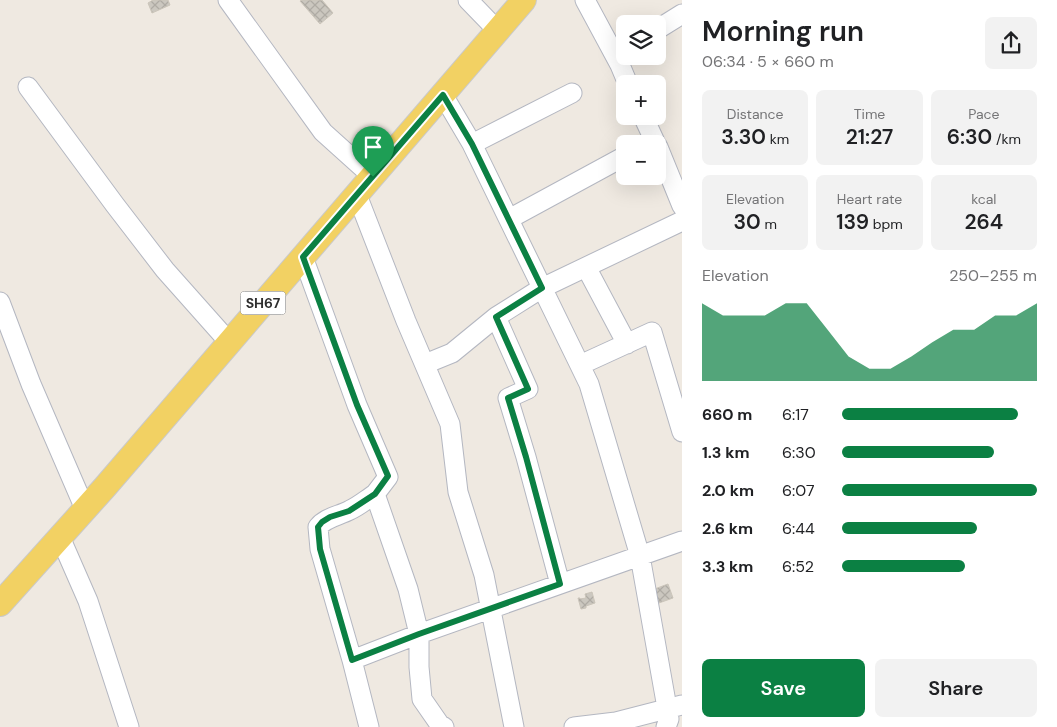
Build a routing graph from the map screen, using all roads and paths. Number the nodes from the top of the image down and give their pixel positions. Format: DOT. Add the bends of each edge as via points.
graph roads {
  1 [pos="228,0"];
  2 [pos="468,0"];
  3 [pos="524,0"];
  4 [pos="585,0"];
  5 [pos="682,14"];
  6 [pos="666,24"];
  7 [pos="498,31"];
  8 [pos="616,46"];
  9 [pos="28,87"];
  10 [pos="572,93"];
  11 [pos="443,95"];
  12 [pos="472,144"];
  13 [pos="616,161"];
  14 [pos="666,171"];
  15 [pos="373,177"];
  16 [pos="357,195"];
  17 [pos="682,206"];
  18 [pos="508,218"];
  19 [pos="682,221"];
  20 [pos="303,257"];
  21 [pos="586,267"];
  22 [pos="542,288"];
  23 [pos="0,302"];
  24 [pos="496,317"];
  25 [pos="229,342"];
  26 [pos="627,344"];
  27 [pos="425,364"];
  28 [pos="580,365"];
  29 [pos="678,408"];
  30 [pos="682,432"];
  31 [pos="375,494"];
  32 [pos="85,509"];
  33 [pos="60,537"];
  34 [pos="682,540"];
  35 [pos="640,556"];
  36 [pos="560,584"];
  37 [pos="0,604"];
  38 [pos="490,609"];
  39 [pos="419,634"];
  40 [pos="352,660"];
  41 [pos="672,713"];
  42 [pos="441,726"];
  43 [pos="129,727"];
  44 [pos="369,727"];
  45 [pos="514,727"];
  46 [pos="574,727"];
  1 -- 15 [label="street" via="323,132"];
  2 -- 7 [label="street"];
  3 -- 7 [label="main road, SH67"];
  4 -- 8 [label="street"];
  5 -- 6 [label="street"];
  7 -- 11 [label="main road, SH67"];
  9 -- 25 [label="street" via="165,270"];
  10 -- 12 [label="street"];
  11 -- 12 [label="street"];
  11 -- 15 [label="main road, SH67"];
  12 -- 18 [label="street"];
  13 -- 18 [label="street"];
  14 -- 17 [label="street"];
  15 -- 16 [label="main road, SH67"];
  16 -- 20 [label="main road, SH67"];
  16 -- 27 [label="street"];
  18 -- 22 [label="street"];
  19 -- 21 [label="street"];
  20 -- 25 [label="main road, SH67"];
  20 -- 31 [label="street" via="357,405 388,476"];
  21 -- 22 [label="street"];
  21 -- 26 [label="street"];
  22 -- 24 [label="street"];
  22 -- 28 [label="street"];
  23 -- 32 [label="street"];
  24 -- 27 [label="street" via="452,352"];
  24 -- 36 [label="street" via="528,389 508,398"];
  25 -- 32 [label="main road, SH67"];
  26 -- 28 [label="street"];
  26 -- 29 [label="street" via="652,332"];
  27 -- 38 [label="street" via="450,424 458,492 484,575"];
  28 -- 35 [label="street" via="589,384"];
  29 -- 30 [label="street"];
  31 -- 39 [label="street" via="408,589"];
  31 -- 40 [label="street" via="318,527 320,549"];
  32 -- 33 [label="main road, SH67"];
  33 -- 37 [label="main road, SH67"];
  33 -- 43 [label="street" via="88,601"];
  34 -- 35 [label="street"];
  35 -- 36 [label="street"];
  35 -- 41 [label="street"];
  36 -- 38 [label="street"];
  38 -- 39 [label="street"];
  38 -- 45 [label="street"];
  39 -- 40 [label="street"];
  39 -- 42 [label="street" via="422,699"];
  40 -- 44 [label="street"];
  41 -- 46 [label="street"];
}
